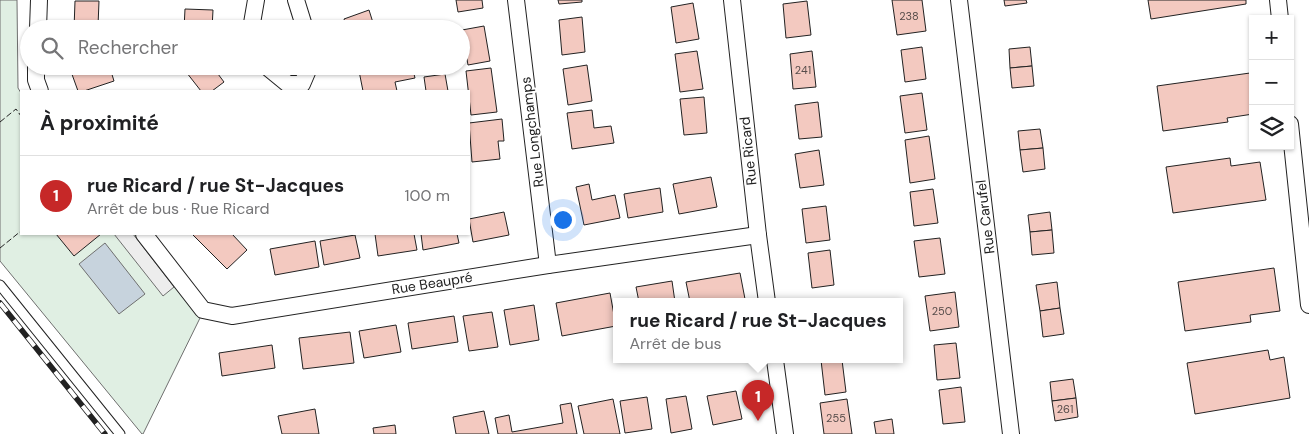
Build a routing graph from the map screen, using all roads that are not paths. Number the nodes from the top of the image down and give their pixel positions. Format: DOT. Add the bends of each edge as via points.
graph roads {
  1 [pos="39,0"];
  2 [pos="256,0"];
  3 [pos="296,0"];
  4 [pos="516,0"];
  5 [pos="732,0"];
  6 [pos="959,0"];
  7 [pos="1278,0"];
  8 [pos="1280,15"];
  9 [pos="38,20"];
  10 [pos="253,20"];
  11 [pos="302,20"];
  12 [pos="36,75"];
  13 [pos="277,75"];
  14 [pos="306,75"];
  15 [pos="40,90"];
  16 [pos="1293,150"];
  17 [pos="145,235"];
  18 [pos="758,235"];
  19 [pos="548,265"];
  20 [pos="0,284"];
  21 [pos="766,298"];
  22 [pos="1309,305"];
  23 [pos="775,363"];
  24 [pos="120,434"];
  25 [pos="785,434"];
  26 [pos="1011,434"];
  1 -- 9 [label="street"];
  2 -- 10 [label="street"];
  3 -- 11 [label="street"];
  4 -- 19 [label="street, Rue Longchamps"];
  5 -- 18 [label="street, Rue Ricard"];
  6 -- 26 [label="street, Rue Carufel"];
  7 -- 8 [label="street"];
  12 -- 15 [label="street"];
  13 -- 14 [label="street" via="288,84 302,84"];
  16 -- 22 [label="street"];
  17 -- 19 [label="street, Rue Beaupré" via="203,310 232,316"];
  18 -- 19 [label="street, Rue Beaupré"];
  18 -- 21 [label="street, Rue Ricard"];
  20 -- 24 [label="lane"];
  23 -- 25 [label="street"];
}
